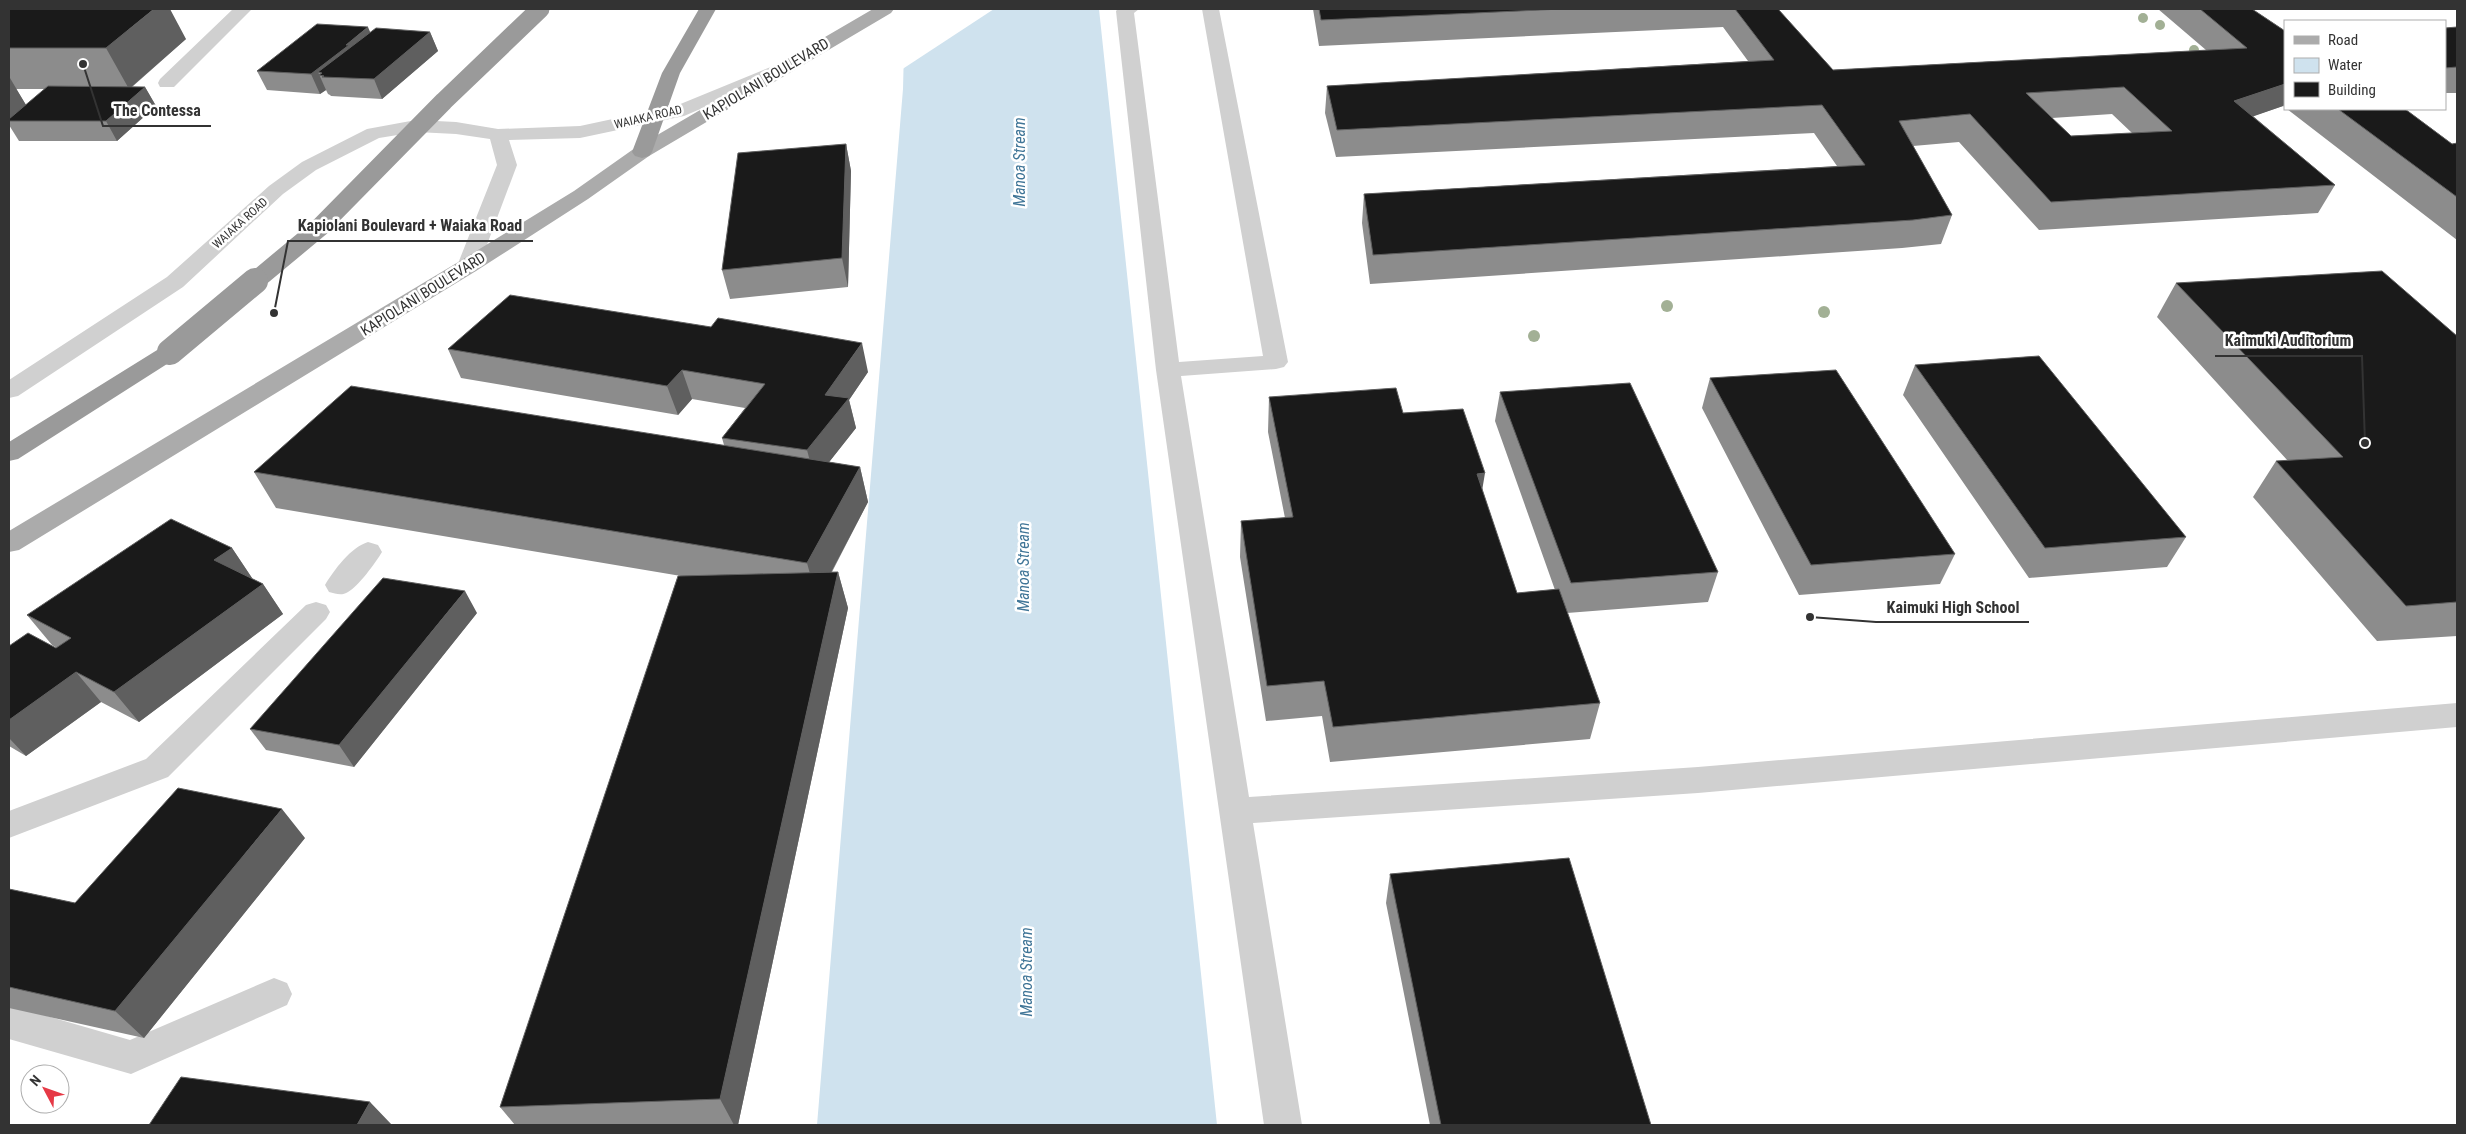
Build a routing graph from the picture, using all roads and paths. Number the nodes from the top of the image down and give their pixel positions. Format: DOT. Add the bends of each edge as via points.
graph roads {
  1 [pos="243,9"];
  2 [pos="540,9"];
  3 [pos="707,9"];
  4 [pos="885,9"];
  5 [pos="1130,9"];
  6 [pos="1211,9"];
  7 [pos="789,64"];
  8 [pos="167,83"];
  9 [pos="655,116"];
  10 [pos="498,135"];
  11 [pos="642,152"];
  12 [pos="468,266"];
  13 [pos="1168,370"];
  14 [pos="9,392"];
  15 [pos="9,453"];
  16 [pos="9,543"];
  17 [pos="368,552"];
  18 [pos="339,585"];
  19 [pos="316,612"];
  20 [pos="2457,715"];
  21 [pos="1237,811"];
  22 [pos="9,825"];
  23 [pos="274,994"];
  24 [pos="9,1022"];
  25 [pos="1283,1125"];
  1 -- 8 [label="street"];
  2 -- 15 [label="highway, bridge" via="319,228 170,352"];
  3 -- 9 [label="highway" via="671,73"];
  4 -- 7 [label="main road, KAPIOLANI BOULEVARD"];
  5 -- 13 [label="street" via="1125,11"];
  6 -- 13 [label="street" via="1276,362"];
  7 -- 9 [label="street, WAIAKA ROAD" via="684,110"];
  7 -- 11 [label="main road, KAPIOLANI BOULEVARD"];
  9 -- 10 [label="street, WAIAKA ROAD" via="580,132"];
  9 -- 11 [label="highway"];
  10 -- 12 [label="street" via="507,164"];
  10 -- 14 [label="street, WAIAKA ROAD" via="416,126 374,133 341,148 276,190 175,282"];
  11 -- 12 [label="main road, KAPIOLANI BOULEVARD"];
  12 -- 16 [label="main road, KAPIOLANI BOULEVARD"];
  13 -- 21 [label="street"];
  17 -- 18 [label="street"];
  19 -- 22 [label="street" via="157,768"];
  20 -- 21 [label="street" via="1698,780"];
  21 -- 25 [label="street"];
  23 -- 24 [label="street" via="131,1057"];
}
